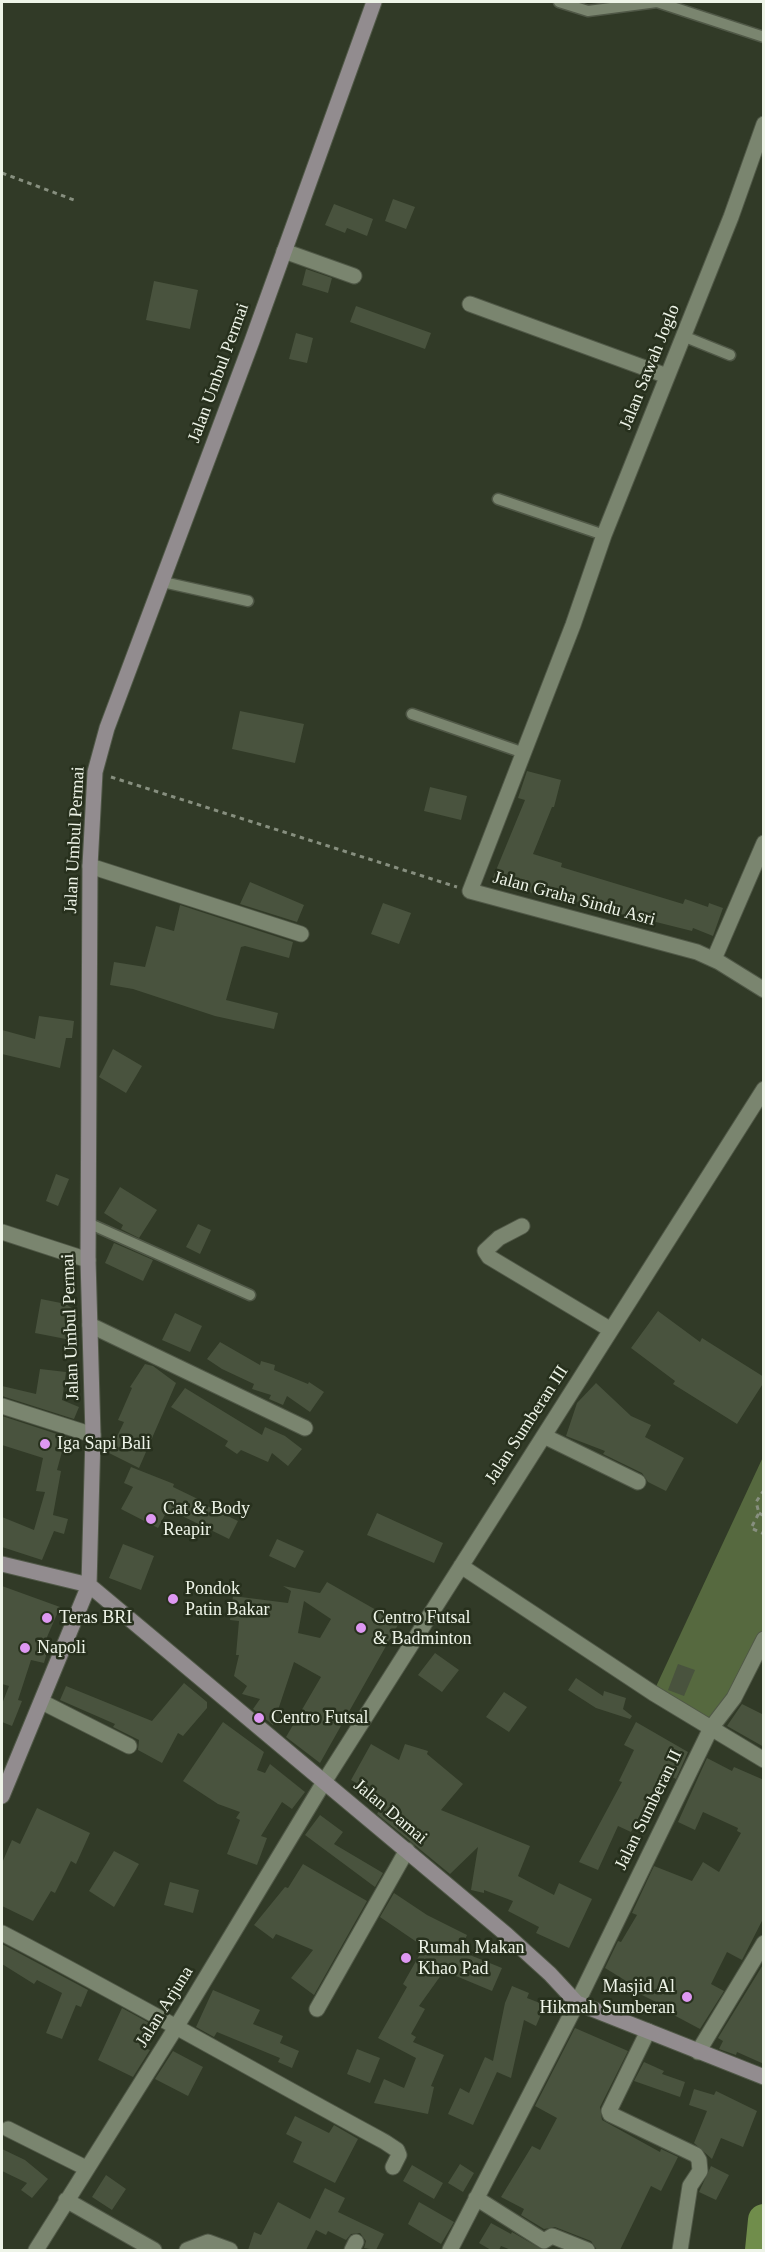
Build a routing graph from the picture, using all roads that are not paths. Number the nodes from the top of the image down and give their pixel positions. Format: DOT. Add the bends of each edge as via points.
graph roads {
  1 [pos="374,2"];
  2 [pos="559,2"];
  3 [pos="764,37"];
  4 [pos="764,124"];
  5 [pos="284,251"];
  6 [pos="354,276"];
  7 [pos="470,304"];
  8 [pos="683,336"];
  9 [pos="730,355"];
  10 [pos="667,376"];
  11 [pos="498,499"];
  12 [pos="604,535"];
  13 [pos="163,582"];
  14 [pos="248,601"];
  15 [pos="573,626"];
  16 [pos="412,714"];
  17 [pos="524,753"];
  18 [pos="764,843"];
  19 [pos="90,866"];
  20 [pos="301,934"];
  21 [pos="714,959"];
  22 [pos="764,990"];
  23 [pos="764,1089"];
  24 [pos="88,1223"];
  25 [pos="522,1226"];
  26 [pos="2,1232"];
  27 [pos="88,1260"];
  28 [pos="250,1295"];
  29 [pos="90,1325"];
  30 [pos="611,1330"];
  31 [pos="2,1406"];
  32 [pos="305,1428"];
  33 [pos="93,1435"];
  34 [pos="544,1436"];
  35 [pos="638,1482"];
  36 [pos="2,1564"];
  37 [pos="461,1566"];
  38 [pos="89,1585"];
  39 [pos="764,1639"];
  40 [pos="42,1702"];
  41 [pos="711,1728"];
  42 [pos="129,1746"];
  43 [pos="764,1760"];
  44 [pos="324,1782"];
  45 [pos="2,1796"];
  46 [pos="406,1850"];
  47 [pos="2,1933"];
  48 [pos="764,1943"];
  49 [pos="577,2003"];
  50 [pos="317,2009"];
  51 [pos="175,2029"];
  52 [pos="648,2031"];
  53 [pos="698,2052"];
  54 [pos="764,2077"];
  55 [pos="8,2130"];
  56 [pos="393,2167"];
  57 [pos="86,2168"];
  58 [pos="476,2198"];
  59 [pos="66,2200"];
  60 [pos="36,2250"];
  61 [pos="154,2250"];
  62 [pos="187,2250"];
  63 [pos="230,2250"];
  64 [pos="450,2250"];
  65 [pos="587,2250"];
  66 [pos="680,2250"];
  1 -- 5 [label="main road, Jalan Umbul Permai"];
  2 -- 3 [label="lane" via="588,11 657,2"];
  4 -- 8 [label="street, Jalan Sawah Joglo"];
  5 -- 6 [label="street"];
  5 -- 13 [label="main road, Jalan Umbul Permai"];
  7 -- 10 [label="street"];
  8 -- 9 [label="lane"];
  8 -- 10 [label="street, Jalan Sawah Joglo"];
  10 -- 12 [label="street, Jalan Sawah Joglo"];
  11 -- 12 [label="lane"];
  12 -- 15 [label="street, Jalan Sawah Joglo"];
  13 -- 14 [label="lane"];
  13 -- 19 [label="main road, Jalan Umbul Permai" via="107,728 95,772"];
  15 -- 17 [label="street, Jalan Graha Sindu Asri"];
  16 -- 17 [label="lane"];
  17 -- 21 [label="street, Jalan Graha Sindu Asri" via="470,891"];
  18 -- 21 [label="street"];
  19 -- 20 [label="street"];
  19 -- 24 [label="main road, Jalan Umbul Permai"];
  21 -- 22 [label="street, Jalan Graha Sindu Asri"];
  23 -- 30 [label="street, Jalan Sumberan III"];
  24 -- 27 [label="main road, Jalan Umbul Permai"];
  24 -- 28 [label="lane"];
  25 -- 30 [label="street" via="489,1246 485,1251 489,1257"];
  26 -- 27 [label="street"];
  27 -- 29 [label="main road, Jalan Umbul Permai"];
  29 -- 32 [label="street"];
  29 -- 33 [label="main road, Jalan Umbul Permai"];
  30 -- 34 [label="street, Jalan Sumberan III"];
  31 -- 33 [label="street"];
  33 -- 38 [label="main road, Jalan Umbul Permai"];
  34 -- 35 [label="street"];
  34 -- 37 [label="street, Jalan Sumberan III"];
  36 -- 38 [label="main road, Jalan Damai"];
  37 -- 41 [label="street"];
  37 -- 44 [label="street, Jalan Sumberan III"];
  38 -- 40 [label="main road"];
  38 -- 44 [label="main road, Jalan Damai"];
  39 -- 41 [label="street, Jalan Sumberan II" via="734,1698"];
  40 -- 42 [label="street"];
  40 -- 45 [label="main road"];
  41 -- 43 [label="street"];
  41 -- 49 [label="street, Jalan Sumberan II"];
  44 -- 46 [label="main road, Jalan Damai"];
  44 -- 51 [label="street, Jalan Arjuna"];
  46 -- 49 [label="main road, Jalan Damai" via="542,1966"];
  46 -- 50 [label="street"];
  47 -- 51 [label="street"];
  48 -- 53 [label="street"];
  49 -- 52 [label="main road, Jalan Damai"];
  49 -- 58 [label="street, Jalan Sumberan II"];
  51 -- 56 [label="street" via="385,2142 399,2155"];
  51 -- 57 [label="street, Jalan Arjuna"];
  52 -- 53 [label="main road, Jalan Damai"];
  52 -- 66 [label="street" via="609,2111 699,2160 700,2170 690,2186"];
  53 -- 54 [label="main road, Jalan Damai"];
  55 -- 57 [label="street"];
  57 -- 59 [label="street, Jalan Arjuna"];
  58 -- 64 [label="street, Jalan Sumberan II"];
  58 -- 65 [label="street" via="544,2241 552,2236"];
  59 -- 60 [label="street, Jalan Arjuna"];
  59 -- 61 [label="street"];
  62 -- 63 [label="street" via="208,2242"];
}
